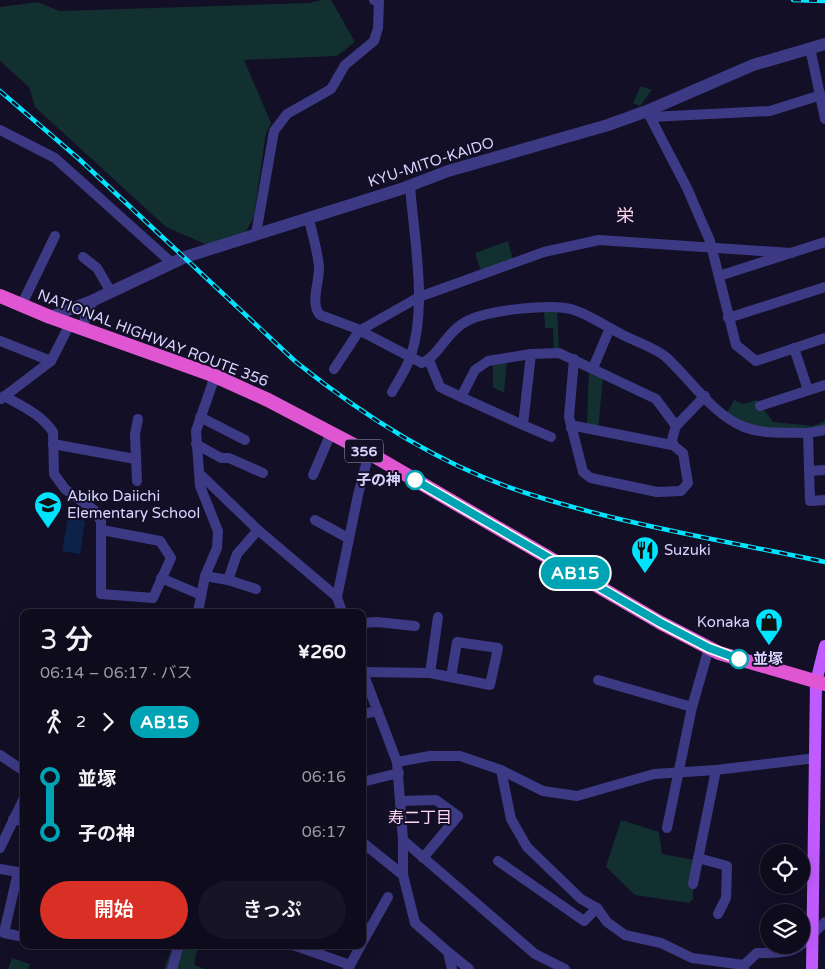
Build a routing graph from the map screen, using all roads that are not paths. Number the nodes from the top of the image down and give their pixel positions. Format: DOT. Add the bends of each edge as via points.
graph roads {
  1 [pos="374,0"];
  2 [pos="825,44"];
  3 [pos="810,48"];
  4 [pos="821,95"];
  5 [pos="649,114"];
  6 [pos="825,119"];
  7 [pos="0,130"];
  8 [pos="410,186"];
  9 [pos="309,219"];
  10 [pos="256,234"];
  11 [pos="55,236"];
  12 [pos="825,242"];
  13 [pos="712,248"];
  14 [pos="791,253"];
  15 [pos="83,257"];
  16 [pos="172,263"];
  17 [pos="719,276"];
  18 [pos="825,287"];
  19 [pos="111,292"];
  20 [pos="0,296"];
  21 [pos="419,297"];
  22 [pos="94,300"];
  23 [pos="22,306"];
  24 [pos="50,317"];
  25 [pos="728,318"];
  26 [pos="77,326"];
  27 [pos="610,328"];
  28 [pos="359,331"];
  29 [pos="825,338"];
  30 [pos="0,341"];
  31 [pos="794,348"];
  32 [pos="532,354"];
  33 [pos="410,358"];
  34 [pos="574,359"];
  35 [pos="429,360"];
  36 [pos="51,361"];
  37 [pos="593,368"];
  38 [pos="334,369"];
  39 [pos="215,376"];
  40 [pos="825,384"];
  41 [pos="808,390"];
  42 [pos="392,392"];
  43 [pos="705,396"];
  44 [pos="461,397"];
  45 [pos="2,398"];
  46 [pos="760,406"];
  47 [pos="200,417"];
  48 [pos="138,419"];
  49 [pos="523,425"];
  50 [pos="676,426"];
  51 [pos="571,428"];
  52 [pos="825,430"];
  53 [pos="331,433"];
  54 [pos="808,433"];
  55 [pos="551,437"];
  56 [pos="245,440"];
  57 [pos="53,444"];
  58 [pos="196,444"];
  59 [pos="672,445"];
  60 [pos="369,454"];
  61 [pos="135,459"];
  62 [pos="825,470"];
  63 [pos="809,471"];
  64 [pos="263,473"];
  65 [pos="200,474"];
  66 [pos="313,475"];
  67 [pos="137,480"];
  68 [pos="825,500"];
  69 [pos="315,520"];
  70 [pos="102,530"];
  71 [pos="258,530"];
  72 [pos="348,538"];
  73 [pos="205,576"];
  74 [pos="161,578"];
  75 [pos="228,580"];
  76 [pos="256,589"];
  77 [pos="201,596"];
  78 [pos="336,597"];
  79 [pos="199,609"];
  80 [pos="341,609"];
  81 [pos="438,617"];
  82 [pos="366,623"];
  83 [pos="415,626"];
  84 [pos="825,646"];
  85 [pos="709,648"];
  86 [pos="366,671"];
  87 [pos="430,673"];
  88 [pos="451,678"];
  89 [pos="366,679"];
  90 [pos="598,680"];
  91 [pos="820,683"];
  92 [pos="692,707"];
  93 [pos="378,711"];
  94 [pos="366,713"];
  95 [pos="0,755"];
  96 [pos="816,758"];
  97 [pos="398,762"];
  98 [pos="20,768"];
  99 [pos="501,770"];
  100 [pos="716,770"];
  101 [pos="678,771"];
  102 [pos="399,773"];
  103 [pos="366,781"];
  104 [pos="400,801"];
  105 [pos="20,806"];
  106 [pos="13,819"];
  107 [pos="20,821"];
  108 [pos="667,828"];
  109 [pos="403,840"];
  110 [pos="366,845"];
  111 [pos="0,848"];
  112 [pos="423,858"];
  113 [pos="698,858"];
  114 [pos="498,861"];
  115 [pos="0,870"];
  116 [pos="403,875"];
  117 [pos="693,884"];
  118 [pos="388,897"];
  119 [pos="597,908"];
  120 [pos="718,914"];
  121 [pos="825,922"];
  122 [pos="813,934"];
  123 [pos="20,936"];
  124 [pos="366,937"];
  125 [pos="178,949"];
  126 [pos="303,949"];
  127 [pos="359,949"];
  128 [pos="448,952"];
  129 [pos="349,967"];
  130 [pos="744,967"];
  131 [pos="172,969"];
  132 [pos="452,969"];
  133 [pos="469,969"];
  134 [pos="565,969"];
  135 [pos="812,969"];
  1 -- 10 [label="street" via="379,1 374,41 345,65 331,89 288,114 274,131"];
  2 -- 3 [label="street, KYU-MITO-KAIDO"];
  3 -- 4 [label="street"];
  3 -- 5 [label="street, KYU-MITO-KAIDO" via="720,78"];
  4 -- 5 [label="street" via="770,111"];
  4 -- 6 [label="street"];
  5 -- 8 [label="street, KYU-MITO-KAIDO" via="448,171"];
  5 -- 13 [label="street" via="688,188"];
  7 -- 16 [label="street" via="55,158"];
  8 -- 9 [label="street, KYU-MITO-KAIDO"];
  8 -- 21 [label="street"];
  9 -- 10 [label="street, KYU-MITO-KAIDO"];
  9 -- 28 [label="street" via="319,267 316,312"];
  10 -- 16 [label="street, KYU-MITO-KAIDO"];
  11 -- 23 [label="street"];
  12 -- 14 [label="street"];
  13 -- 14 [label="street"];
  13 -- 17 [label="street"];
  13 -- 21 [label="street" via="600,240 544,252"];
  14 -- 17 [label="street"];
  15 -- 19 [label="street" via="97,268"];
  16 -- 19 [label="street, KYU-MITO-KAIDO"];
  17 -- 25 [label="street"];
  18 -- 25 [label="street"];
  19 -- 22 [label="street, KYU-MITO-KAIDO"];
  20 -- 23 [label="highway, NATIONAL HIGHWAY ROUTE 356 / 356"];
  21 -- 28 [label="street"];
  21 -- 33 [label="street" via="419,320"];
  22 -- 24 [label="street, KYU-MITO-KAIDO"];
  22 -- 26 [label="street"];
  23 -- 24 [label="highway, NATIONAL HIGHWAY ROUTE 356 / 356"];
  24 -- 26 [label="highway, NATIONAL HIGHWAY ROUTE 356 / 356"];
  25 -- 31 [label="street" via="736,345 753,360"];
  26 -- 36 [label="street"];
  26 -- 39 [label="highway, NATIONAL HIGHWAY ROUTE 356 / 356"];
  27 -- 35 [label="street" via="574,310 557,306 530,308 469,320 450,333"];
  27 -- 37 [label="street"];
  27 -- 43 [label="street" via="665,356"];
  28 -- 33 [label="street"];
  28 -- 38 [label="street"];
  29 -- 31 [label="street"];
  30 -- 36 [label="street"];
  31 -- 41 [label="street"];
  32 -- 34 [label="street" via="560,353"];
  32 -- 44 [label="street" via="488,361 475,370"];
  32 -- 49 [label="street"];
  33 -- 35 [label="street" via="422,363"];
  33 -- 42 [label="street"];
  34 -- 37 [label="street"];
  34 -- 51 [label="street"];
  35 -- 44 [label="street" via="440,387"];
  36 -- 45 [label="street"];
  37 -- 50 [label="street" via="656,399"];
  39 -- 47 [label="street"];
  39 -- 53 [label="highway, NATIONAL HIGHWAY ROUTE 356 / 356"];
  40 -- 41 [label="street"];
  41 -- 46 [label="street"];
  43 -- 50 [label="street"];
  43 -- 54 [label="street" via="722,415 744,427 765,434"];
  44 -- 49 [label="street"];
  45 -- 57 [label="street" via="26,408 44,421 53,432"];
  47 -- 56 [label="street"];
  47 -- 58 [label="street"];
  48 -- 61 [label="street"];
  49 -- 55 [label="street"];
  50 -- 59 [label="street"];
  51 -- 59 [label="street" via="575,426"];
  51 -- 59 [label="street" via="583,472 591,478 657,492 681,491 688,483 683,453"];
  52 -- 54 [label="street"];
  53 -- 60 [label="highway, NATIONAL HIGHWAY ROUTE 356 / 356"];
  53 -- 66 [label="street"];
  54 -- 63 [label="street"];
  57 -- 61 [label="street"];
  57 -- 70 [label="street" via="54,474 65,489 94,510"];
  58 -- 64 [label="street" via="221,458 229,458"];
  58 -- 65 [label="street"];
  60 -- 72 [label="street"];
  60 -- 85 [label="highway, NATIONAL HIGHWAY ROUTE 356 / 356"];
  61 -- 67 [label="street"];
  62 -- 63 [label="street"];
  63 -- 68 [label="street" via="810,501"];
  65 -- 71 [label="street"];
  65 -- 73 [label="street" via="200,486 218,531 218,548"];
  69 -- 72 [label="street"];
  70 -- 74 [label="street" via="160,541 170,558"];
  70 -- 74 [label="street" via="100,594 153,598"];
  71 -- 75 [label="street" via="237,554"];
  71 -- 78 [label="street"];
  72 -- 78 [label="street"];
  73 -- 75 [label="street"];
  73 -- 77 [label="street"];
  74 -- 77 [label="street"];
  75 -- 76 [label="street"];
  77 -- 79 [label="street"];
  78 -- 80 [label="street"];
  81 -- 87 [label="street"];
  82 -- 83 [label="street"];
  84 -- 91 [label="main road"];
  85 -- 91 [label="highway, NATIONAL HIGHWAY ROUTE 356 / 356"];
  85 -- 92 [label="street"];
  86 -- 87 [label="street"];
  87 -- 88 [label="street"];
  88 -- 88 [label="street" via="490,685 498,648 457,642"];
  89 -- 93 [label="street"];
  90 -- 92 [label="street"];
  91 -- 96 [label="main road"];
  92 -- 101 [label="street"];
  93 -- 94 [label="street"];
  93 -- 97 [label="street"];
  95 -- 98 [label="street"];
  96 -- 100 [label="street"];
  96 -- 122 [label="main road"];
  97 -- 99 [label="street" via="430,756 460,756"];
  97 -- 102 [label="street"];
  99 -- 101 [label="street" via="543,791 577,796 654,774"];
  99 -- 119 [label="street" via="511,819 527,847 581,899"];
  100 -- 101 [label="street"];
  100 -- 113 [label="street"];
  101 -- 108 [label="street"];
  102 -- 103 [label="street"];
  102 -- 104 [label="street"];
  104 -- 109 [label="street"];
  104 -- 112 [label="street" via="436,800 458,816"];
  105 -- 106 [label="street"];
  106 -- 107 [label="street"];
  106 -- 111 [label="street"];
  109 -- 112 [label="street"];
  109 -- 116 [label="street"];
  110 -- 116 [label="street"];
  112 -- 134 [label="street" via="535,954"];
  113 -- 117 [label="street"];
  113 -- 120 [label="street" via="727,866 726,898"];
  114 -- 119 [label="street" via="584,920"];
  115 -- 123 [label="street" via="18,872 4,933"];
  116 -- 128 [label="street" via="414,923"];
  118 -- 124 [label="street"];
  119 -- 130 [label="street" via="607,922 625,935 661,943 692,958"];
  121 -- 122 [label="street"];
  122 -- 130 [label="street" via="788,953 757,953"];
  122 -- 135 [label="main road"];
  125 -- 131 [label="street"];
  126 -- 129 [label="street"];
  127 -- 129 [label="street"];
  128 -- 132 [label="street"];
  128 -- 133 [label="street"];
}
